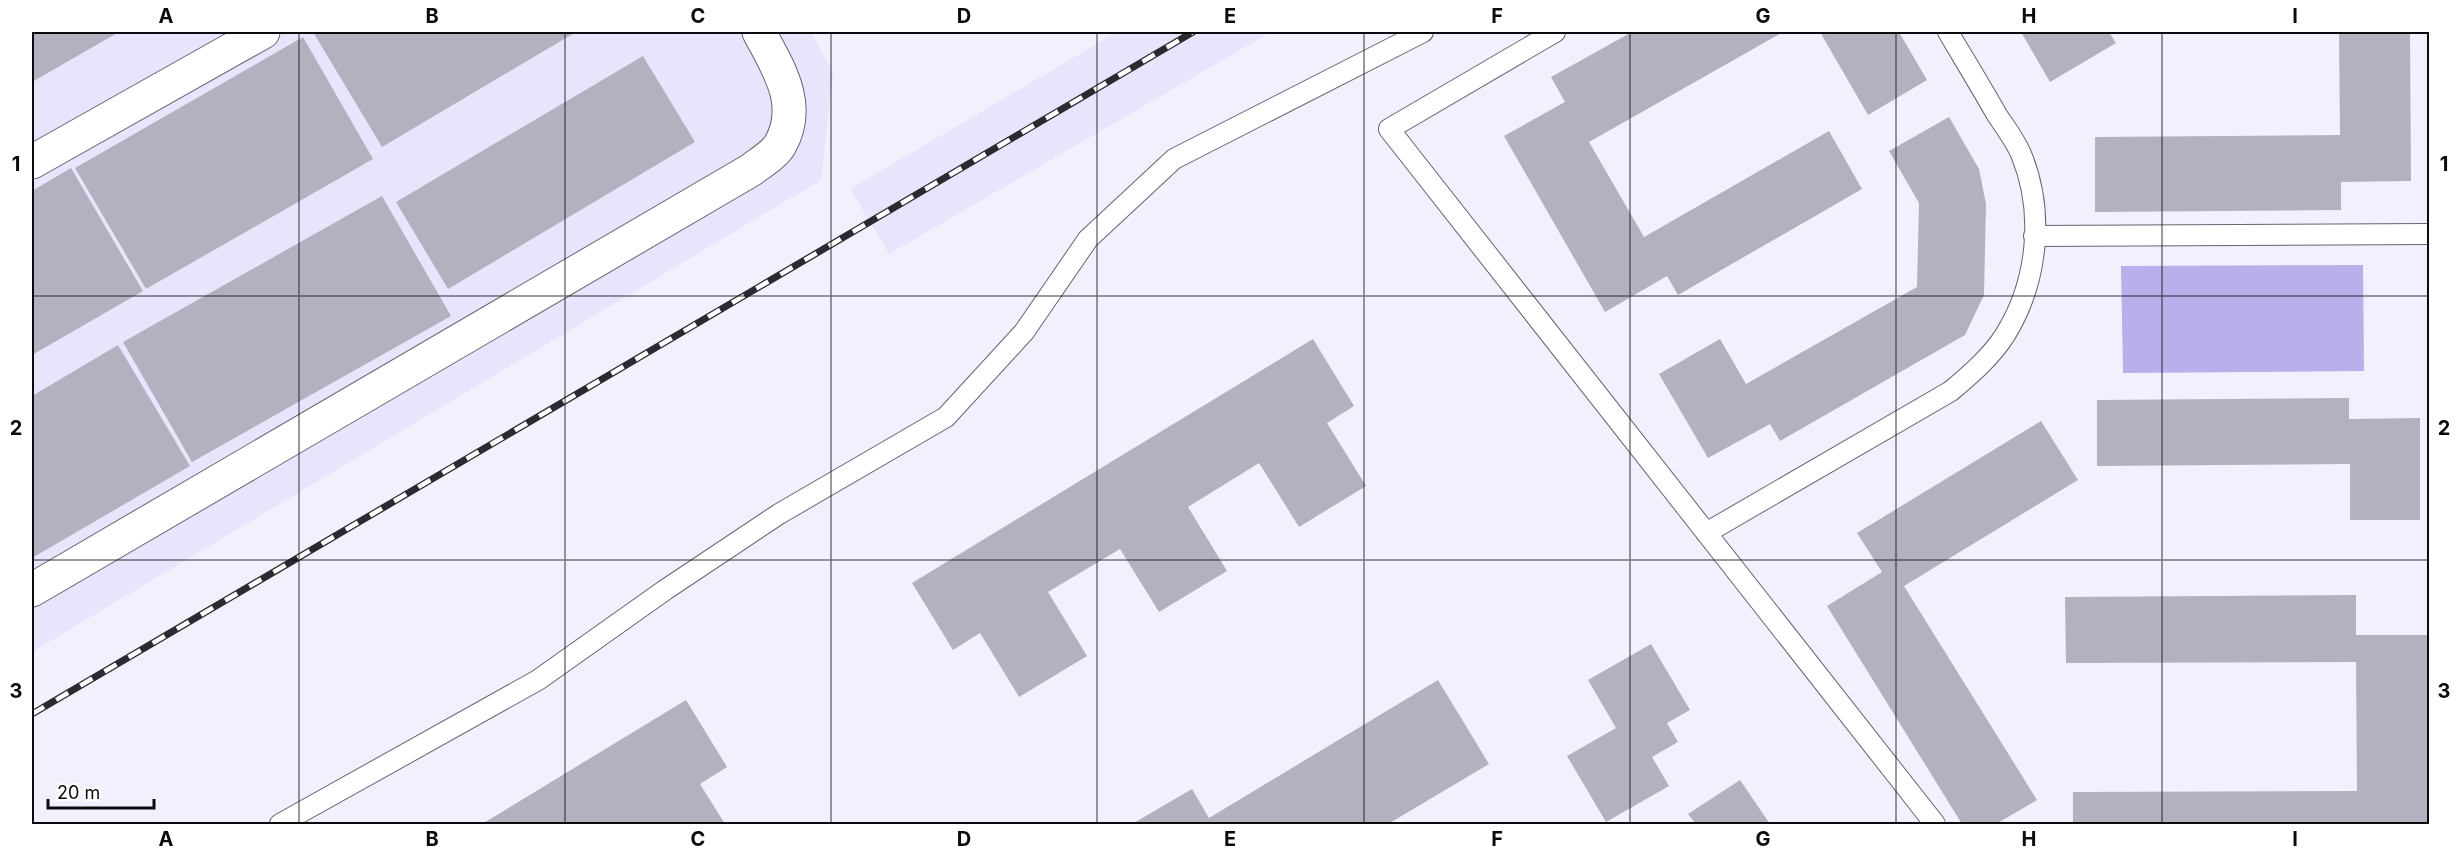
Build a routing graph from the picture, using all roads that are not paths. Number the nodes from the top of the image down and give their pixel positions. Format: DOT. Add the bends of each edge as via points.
graph roads {
  1 [pos="263,32"];
  2 [pos="759,32"];
  3 [pos="1423,32"];
  4 [pos="1556,32"];
  5 [pos="1948,32"];
  6 [pos="32,162"];
  7 [pos="2430,234"];
  8 [pos="2034,236"];
  9 [pos="1707,533"];
  10 [pos="32,590"];
  11 [pos="280,825"];
  12 [pos="1935,825"];
  1 -- 6 [label="street"];
  2 -- 10 [label="street" via="786,83 790,118 779,147 752,170"];
  3 -- 11 [label="lane" via="1174,159 1088,239 1024,332 946,417 779,514 538,680"];
  4 -- 9 [label="lane" via="1389,129"];
  5 -- 8 [label="lane" via="2020,153 2032,189"];
  7 -- 8 [label="lane"];
  8 -- 9 [label="lane" via="2032,265 2022,302 2004,336 1980,366 1951,391"];
  9 -- 12 [label="lane"];
}
